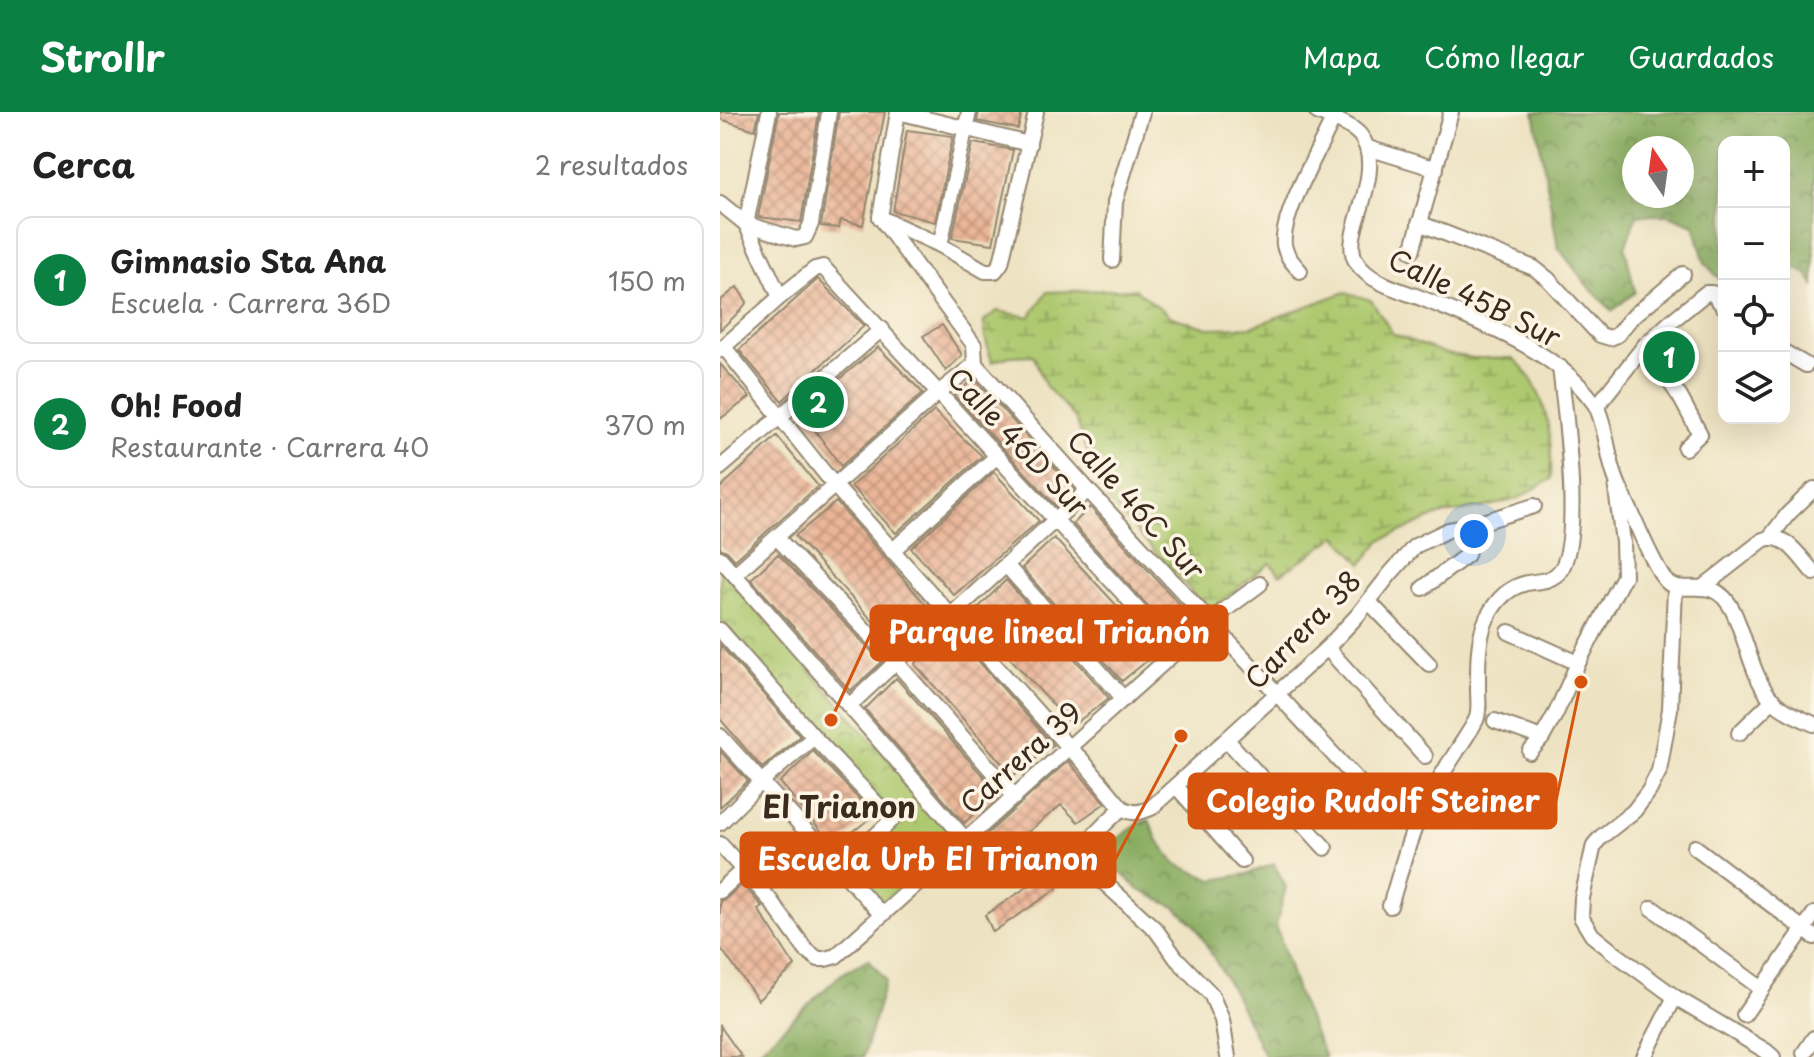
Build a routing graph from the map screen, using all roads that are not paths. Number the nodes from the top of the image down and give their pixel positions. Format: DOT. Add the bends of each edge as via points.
graph roads {
  1 [pos="769,112"];
  2 [pos="829,112"];
  3 [pos="898,112"];
  4 [pos="969,112"];
  5 [pos="1036,112"];
  6 [pos="1142,112"];
  7 [pos="1317,112"];
  8 [pos="1451,112"];
  9 [pos="1334,115"];
  10 [pos="965,128"];
  11 [pos="1029,144"];
  12 [pos="1368,148"];
  13 [pos="1436,169"];
  14 [pos="720,203"];
  15 [pos="880,217"];
  16 [pos="1419,223"];
  17 [pos="746,224"];
  18 [pos="940,245"];
  19 [pos="1412,251"];
  20 [pos="1112,260"];
  21 [pos="1300,271"];
  22 [pos="1683,274"];
  23 [pos="780,297"];
  24 [pos="1718,300"];
  25 [pos="882,329"];
  26 [pos="1645,345"];
  27 [pos="722,348"];
  28 [pos="1790,356"];
  29 [pos="975,364"];
  30 [pos="1806,365"];
  31 [pos="1560,367"];
  32 [pos="938,393"];
  33 [pos="1597,406"];
  34 [pos="779,416"];
  35 [pos="1685,448"];
  36 [pos="997,456"];
  37 [pos="720,468"];
  38 [pos="1614,473"];
  39 [pos="835,486"];
  40 [pos="1814,489"];
  41 [pos="1088,490"];
  42 [pos="1534,506"];
  43 [pos="1056,520"];
  44 [pos="1473,525"];
  45 [pos="1770,537"];
  46 [pos="777,538"];
  47 [pos="892,551"];
  48 [pos="720,558"];
  49 [pos="1006,565"];
  50 [pos="1814,573"];
  51 [pos="735,574"];
  52 [pos="1260,584"];
  53 [pos="1703,587"];
  54 [pos="1423,588"];
  55 [pos="1675,588"];
  56 [pos="1369,602"];
  57 [pos="950,616"];
  58 [pos="1210,621"];
  59 [pos="720,630"];
  60 [pos="1509,632"];
  61 [pos="1327,648"];
  62 [pos="1176,651"];
  63 [pos="896,662"];
  64 [pos="1578,663"];
  65 [pos="1429,664"];
  66 [pos="1277,694"];
  67 [pos="1124,699"];
  68 [pos="1773,700"];
  69 [pos="849,706"];
  70 [pos="1495,721"];
  71 [pos="1814,724"];
  72 [pos="1739,733"];
  73 [pos="720,736"];
  74 [pos="814,737"];
  75 [pos="1542,738"];
  76 [pos="1227,740"];
  77 [pos="1069,748"];
  78 [pos="1530,752"];
  79 [pos="1425,756"];
  80 [pos="761,782"];
  81 [pos="1176,786"];
  82 [pos="1015,797"];
  83 [pos="1122,808"];
  84 [pos="1383,808"];
  85 [pos="720,823"];
  86 [pos="966,840"];
  87 [pos="720,844"];
  88 [pos="1695,847"];
  89 [pos="1325,848"];
  90 [pos="1242,861"];
  91 [pos="840,869"];
  92 [pos="743,870"];
  93 [pos="720,891"];
  94 [pos="1390,906"];
  95 [pos="1652,908"];
  96 [pos="1814,914"];
  97 [pos="882,915"];
  98 [pos="1809,933"];
  99 [pos="1762,989"];
  100 [pos="1675,997"];
  101 [pos="1744,1015"];
  102 [pos="1814,1038"];
  103 [pos="1804,1053"];
  104 [pos="1228,1057"];
  105 [pos="1644,1057"];
  106 [pos="1773,1057"];
  1 -- 17 [label="street"];
  2 -- 17 [label="street" via="805,237"];
  3 -- 10 [label="street"];
  3 -- 15 [label="street"];
  4 -- 10 [label="street"];
  5 -- 11 [label="street"];
  6 -- 20 [label="street" via="1115,202"];
  7 -- 9 [label="street"];
  8 -- 13 [label="street"];
  9 -- 12 [label="street"];
  9 -- 21 [label="street" via="1286,219 1284,244"];
  10 -- 11 [label="street"];
  10 -- 18 [label="street"];
  11 -- 18 [label="street" via="995,271 985,271"];
  12 -- 13 [label="street"];
  12 -- 31 [label="street, Calle 45B Sur" via="1370,163 1352,245 1363,270 1535,350"];
  13 -- 16 [label="street"];
  14 -- 17 [label="street"];
  15 -- 18 [label="street"];
  15 -- 29 [label="street, Calle 46C Sur" via="974,345"];
  16 -- 19 [label="street"];
  16 -- 22 [label="street" via="1534,268 1594,329 1610,338"];
  17 -- 23 [label="street"];
  23 -- 25 [label="street, Calle 46D Sur" via="823,267"];
  23 -- 27 [label="street"];
  24 -- 26 [label="street" via="1706,293"];
  25 -- 32 [label="street, Calle 46D Sur"];
  25 -- 34 [label="street"];
  26 -- 33 [label="street"];
  26 -- 35 [label="street" via="1700,434"];
  27 -- 34 [label="street"];
  28 -- 30 [label="street"];
  29 -- 32 [label="street"];
  29 -- 41 [label="street, Calle 46C Sur"];
  31 -- 33 [label="street, Calle 45B Sur"];
  31 -- 94 [label="street" via="1571,496 1567,559 1553,577 1505,594 1486,620 1478,717 1423,808"];
  32 -- 36 [label="street, Calle 46D Sur"];
  32 -- 39 [label="street"];
  33 -- 38 [label="street"];
  34 -- 37 [label="street"];
  34 -- 39 [label="street"];
  36 -- 43 [label="street, Calle 46D Sur"];
  36 -- 47 [label="street"];
  38 -- 55 [label="street" via="1643,539"];
  38 -- 64 [label="street" via="1624,576"];
  39 -- 46 [label="street"];
  39 -- 47 [label="street"];
  40 -- 45 [label="street"];
  41 -- 43 [label="street"];
  41 -- 58 [label="street, Calle 46C Sur"];
  42 -- 44 [label="street, Carrera 38"];
  43 -- 49 [label="street"];
  43 -- 62 [label="street, Calle 46D Sur"];
  44 -- 54 [label="street" via="1467,555"];
  44 -- 56 [label="street, Carrera 38" via="1415,546"];
  45 -- 50 [label="street" via="1785,541"];
  45 -- 53 [label="street"];
  46 -- 51 [label="street"];
  46 -- 63 [label="street"];
  47 -- 57 [label="street"];
  48 -- 51 [label="street"];
  49 -- 57 [label="street"];
  49 -- 67 [label="street"];
  51 -- 69 [label="street"];
  52 -- 58 [label="street, Carrera 39"];
  53 -- 55 [label="street"];
  53 -- 68 [label="street" via="1722,595 1733,611"];
  55 -- 100 [label="street" via="1670,709 1659,771 1634,811 1594,845 1581,917 1592,935"];
  56 -- 61 [label="street, Carrera 38"];
  56 -- 65 [label="street"];
  57 -- 63 [label="street"];
  57 -- 77 [label="street"];
  58 -- 62 [label="street, Carrera 39"];
  58 -- 66 [label="street, Calle 46C Sur"];
  59 -- 74 [label="street"];
  60 -- 64 [label="street"];
  61 -- 66 [label="street, Carrera 38"];
  61 -- 79 [label="street"];
  62 -- 67 [label="street, Carrera 39"];
  63 -- 69 [label="street"];
  63 -- 82 [label="street"];
  64 -- 75 [label="street"];
  66 -- 76 [label="street, Carrera 38"];
  66 -- 84 [label="street, Calle 46C Sur"];
  67 -- 77 [label="street, Carrera 39"];
  68 -- 71 [label="street"];
  68 -- 72 [label="street"];
  69 -- 86 [label="street"];
  70 -- 75 [label="street"];
  73 -- 80 [label="street"];
  74 -- 80 [label="street"];
  74 -- 91 [label="street" via="892,820"];
  75 -- 78 [label="street"];
  76 -- 81 [label="street, Carrera 38"];
  76 -- 89 [label="street"];
  77 -- 82 [label="street, Carrera 39"];
  77 -- 83 [label="street"];
  80 -- 85 [label="street"];
  80 -- 91 [label="street"];
  81 -- 83 [label="street, Carrera 38" via="1144,811"];
  81 -- 90 [label="street"];
  82 -- 86 [label="street, Carrera 39"];
  83 -- 104 [label="street" via="1097,831 1082,855 1088,869 1156,930 1211,994"];
  86 -- 97 [label="street, Carrera 39"];
  87 -- 92 [label="street"];
  88 -- 98 [label="street"];
  91 -- 97 [label="street"];
  92 -- 93 [label="street"];
  92 -- 97 [label="street, Carrera 39" via="812,956 836,956"];
  95 -- 99 [label="street"];
  96 -- 98 [label="street"];
  98 -- 99 [label="street"];
  99 -- 101 [label="street"];
  100 -- 105 [label="street"];
  100 -- 106 [label="street"];
  102 -- 103 [label="street"];
}
